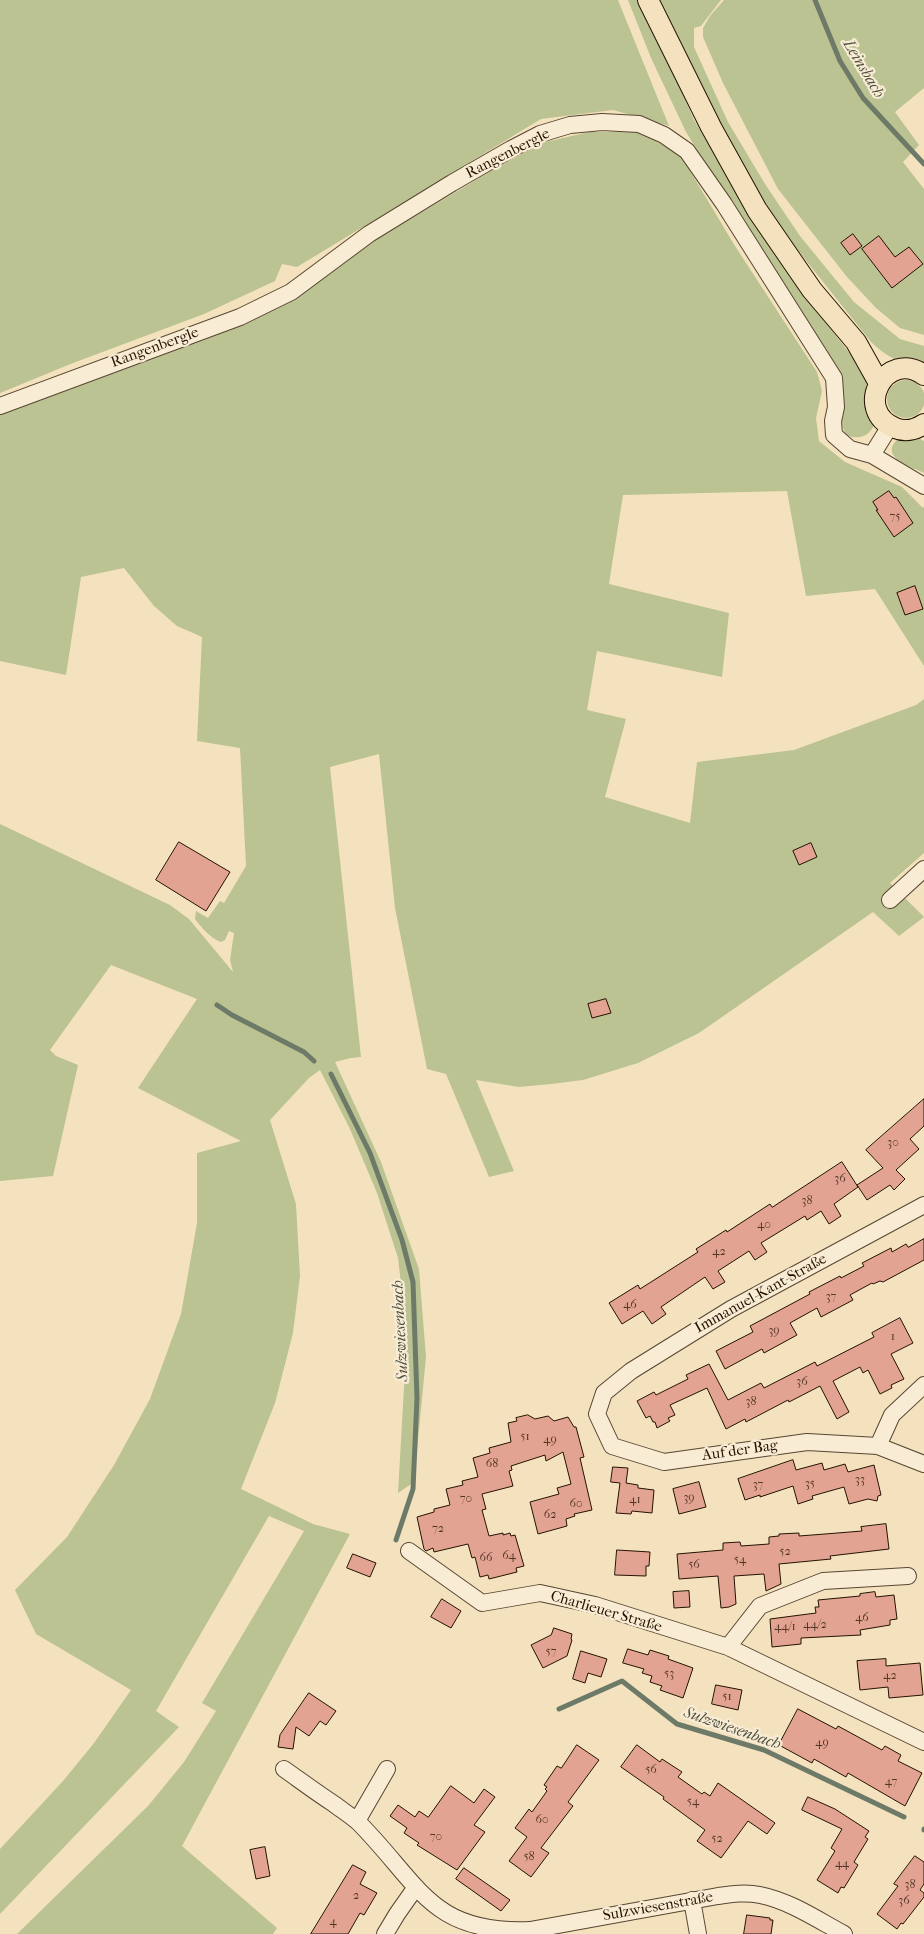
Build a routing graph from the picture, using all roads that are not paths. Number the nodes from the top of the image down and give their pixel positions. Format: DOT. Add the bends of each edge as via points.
graph roads {
  1 [pos="648,0"];
  2 [pos="923,373"];
  3 [pos="886,377"];
  4 [pos="0,406"];
  5 [pos="890,426"];
  6 [pos="922,427"];
  7 [pos="872,456"];
  8 [pos="924,486"];
  9 [pos="924,869"];
  10 [pos="890,900"];
  11 [pos="924,1206"];
  12 [pos="924,1384"];
  13 [pos="604,1393"];
  14 [pos="878,1446"];
  15 [pos="924,1464"];
  16 [pos="408,1551"];
  17 [pos="908,1576"];
  18 [pos="728,1647"];
  19 [pos="922,1737"];
  20 [pos="387,1768"];
  21 [pos="284,1769"];
  22 [pos="357,1821"];
  23 [pos="416,1888"];
  24 [pos="692,1900"];
  25 [pos="530,1932"];
  26 [pos="386,1934"];
  27 [pos="698,1934"];
  28 [pos="844,1934"];
  1 -- 3 [label="main road" via="757,210 812,290"];
  2 -- 3 [label="main road" via="907,368"];
  3 -- 5 [label="main road" via="875,402 877,411"];
  4 -- 7 [label="street, Rangenbergle" via="240,317 291,292 369,234 452,182 540,134 570,125 602,122 639,124 664,135 687,151 834,378 834,435 850,450"];
  5 -- 6 [label="main road" via="899,430"];
  5 -- 7 [label="street"];
  7 -- 8 [label="street, Rangenbergle"];
  9 -- 10 [label="street"];
  11 -- 13 [label="street, Immanuel-Kant-Straße" via="732,1309 630,1371"];
  12 -- 14 [label="street" via="892,1415"];
  13 -- 14 [label="street, Auf der Bag" via="597,1414 612,1446 664,1462 807,1442"];
  14 -- 15 [label="street, Auf der Bag"];
  16 -- 18 [label="street, Charlieuer Straße" via="482,1603 540,1593 595,1606"];
  17 -- 18 [label="street" via="822,1582 760,1606"];
  18 -- 19 [label="street, Charlieuer Straße"];
  20 -- 22 [label="street"];
  21 -- 22 [label="street, Sulzwiesenstraße"];
  22 -- 23 [label="street, Sulzwiesenstraße"];
  23 -- 25 [label="street, Sulzwiesenstraße" via="442,1912 470,1925"];
  23 -- 26 [label="street"];
  24 -- 25 [label="street, Sulzwiesenstraße"];
  24 -- 27 [label="street"];
  24 -- 28 [label="street, Sulzwiesenstraße" via="738,1894 760,1895 798,1909"];
}
